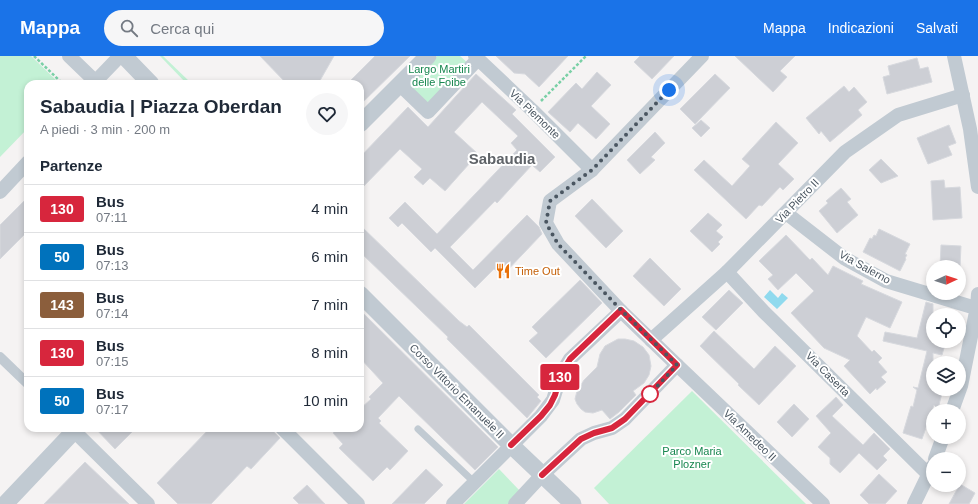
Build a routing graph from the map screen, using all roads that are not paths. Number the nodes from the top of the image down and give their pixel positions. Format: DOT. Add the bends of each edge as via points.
graph roads {
  1 [pos="69,56"];
  2 [pos="120,56"];
  3 [pos="124,56"];
  4 [pos="428,56"];
  5 [pos="702,56"];
  6 [pos="954,56"];
  7 [pos="477,58"];
  8 [pos="91,80"];
  9 [pos="97,80"];
  10 [pos="147,80"];
  11 [pos="399,84"];
  12 [pos="963,95"];
  13 [pos="364,120"];
  14 [pos="24,170"];
  15 [pos="592,170"];
  16 [pos="978,187"];
  17 [pos="0,192"];
  18 [pos="786,213"];
  19 [pos="727,272"];
  20 [pos="978,294"];
  21 [pos="364,298"];
  22 [pos="978,307"];
  23 [pos="621,310"];
  24 [pos="651,340"];
  25 [pos="0,357"];
  26 [pos="677,365"];
  27 [pos="24,380"];
  28 [pos="955,404"];
  29 [pos="418,429"];
  30 [pos="71,432"];
  31 [pos="77,432"];
  32 [pos="286,432"];
  33 [pos="511,445"];
  34 [pos="926,465"];
  35 [pos="542,475"];
  36 [pos="926,480"];
  37 [pos="474,482"];
  38 [pos="5,504"];
  39 [pos="148,504"];
  40 [pos="358,504"];
  41 [pos="453,504"];
  42 [pos="515,504"];
  43 [pos="572,504"];
  44 [pos="823,504"];
  45 [pos="914,504"];
  1 -- 8 [label="street"];
  2 -- 9 [label="street"];
  3 -- 10 [label="street"];
  4 -- 11 [label="street"];
  5 -- 15 [label="street"];
  6 -- 12 [label="street"];
  7 -- 11 [label="street" via="428,112"];
  7 -- 15 [label="street, Via Piemonte"];
  11 -- 13 [label="street"];
  12 -- 16 [label="street"];
  12 -- 18 [label="street, Via Pietro II" via="898,115 845,152"];
  14 -- 17 [label="street"];
  15 -- 23 [label="street" via="550,201 546,223 558,244"];
  18 -- 19 [label="street, Via Pietro II"];
  18 -- 22 [label="street, Via Salerno" via="844,258 886,281"];
  19 -- 24 [label="street, Via Pietro II"];
  19 -- 34 [label="street, Via Caserta" via="764,312"];
  20 -- 22 [label="street"];
  21 -- 33 [label="street, Corso Vittorio Emanuele II"];
  22 -- 28 [label="street" via="961,386"];
  23 -- 24 [label="street, Via Amedeo II"];
  23 -- 33 [label="street" via="570,359 561,374 550,405"];
  24 -- 26 [label="street, Via Amedeo II"];
  25 -- 27 [label="street"];
  26 -- 35 [label="street" via="625,419 612,428 581,439"];
  26 -- 44 [label="street, Via Amedeo II"];
  29 -- 37 [label="lane"];
  30 -- 38 [label="street"];
  31 -- 39 [label="street"];
  32 -- 40 [label="street"];
  33 -- 35 [label="street, Corso Vittorio Emanuele II"];
  33 -- 37 [label="street"];
  35 -- 42 [label="street"];
  35 -- 43 [label="street, Corso Vittorio Emanuele II"];
  36 -- 45 [label="street"];
  37 -- 41 [label="street"];
}
